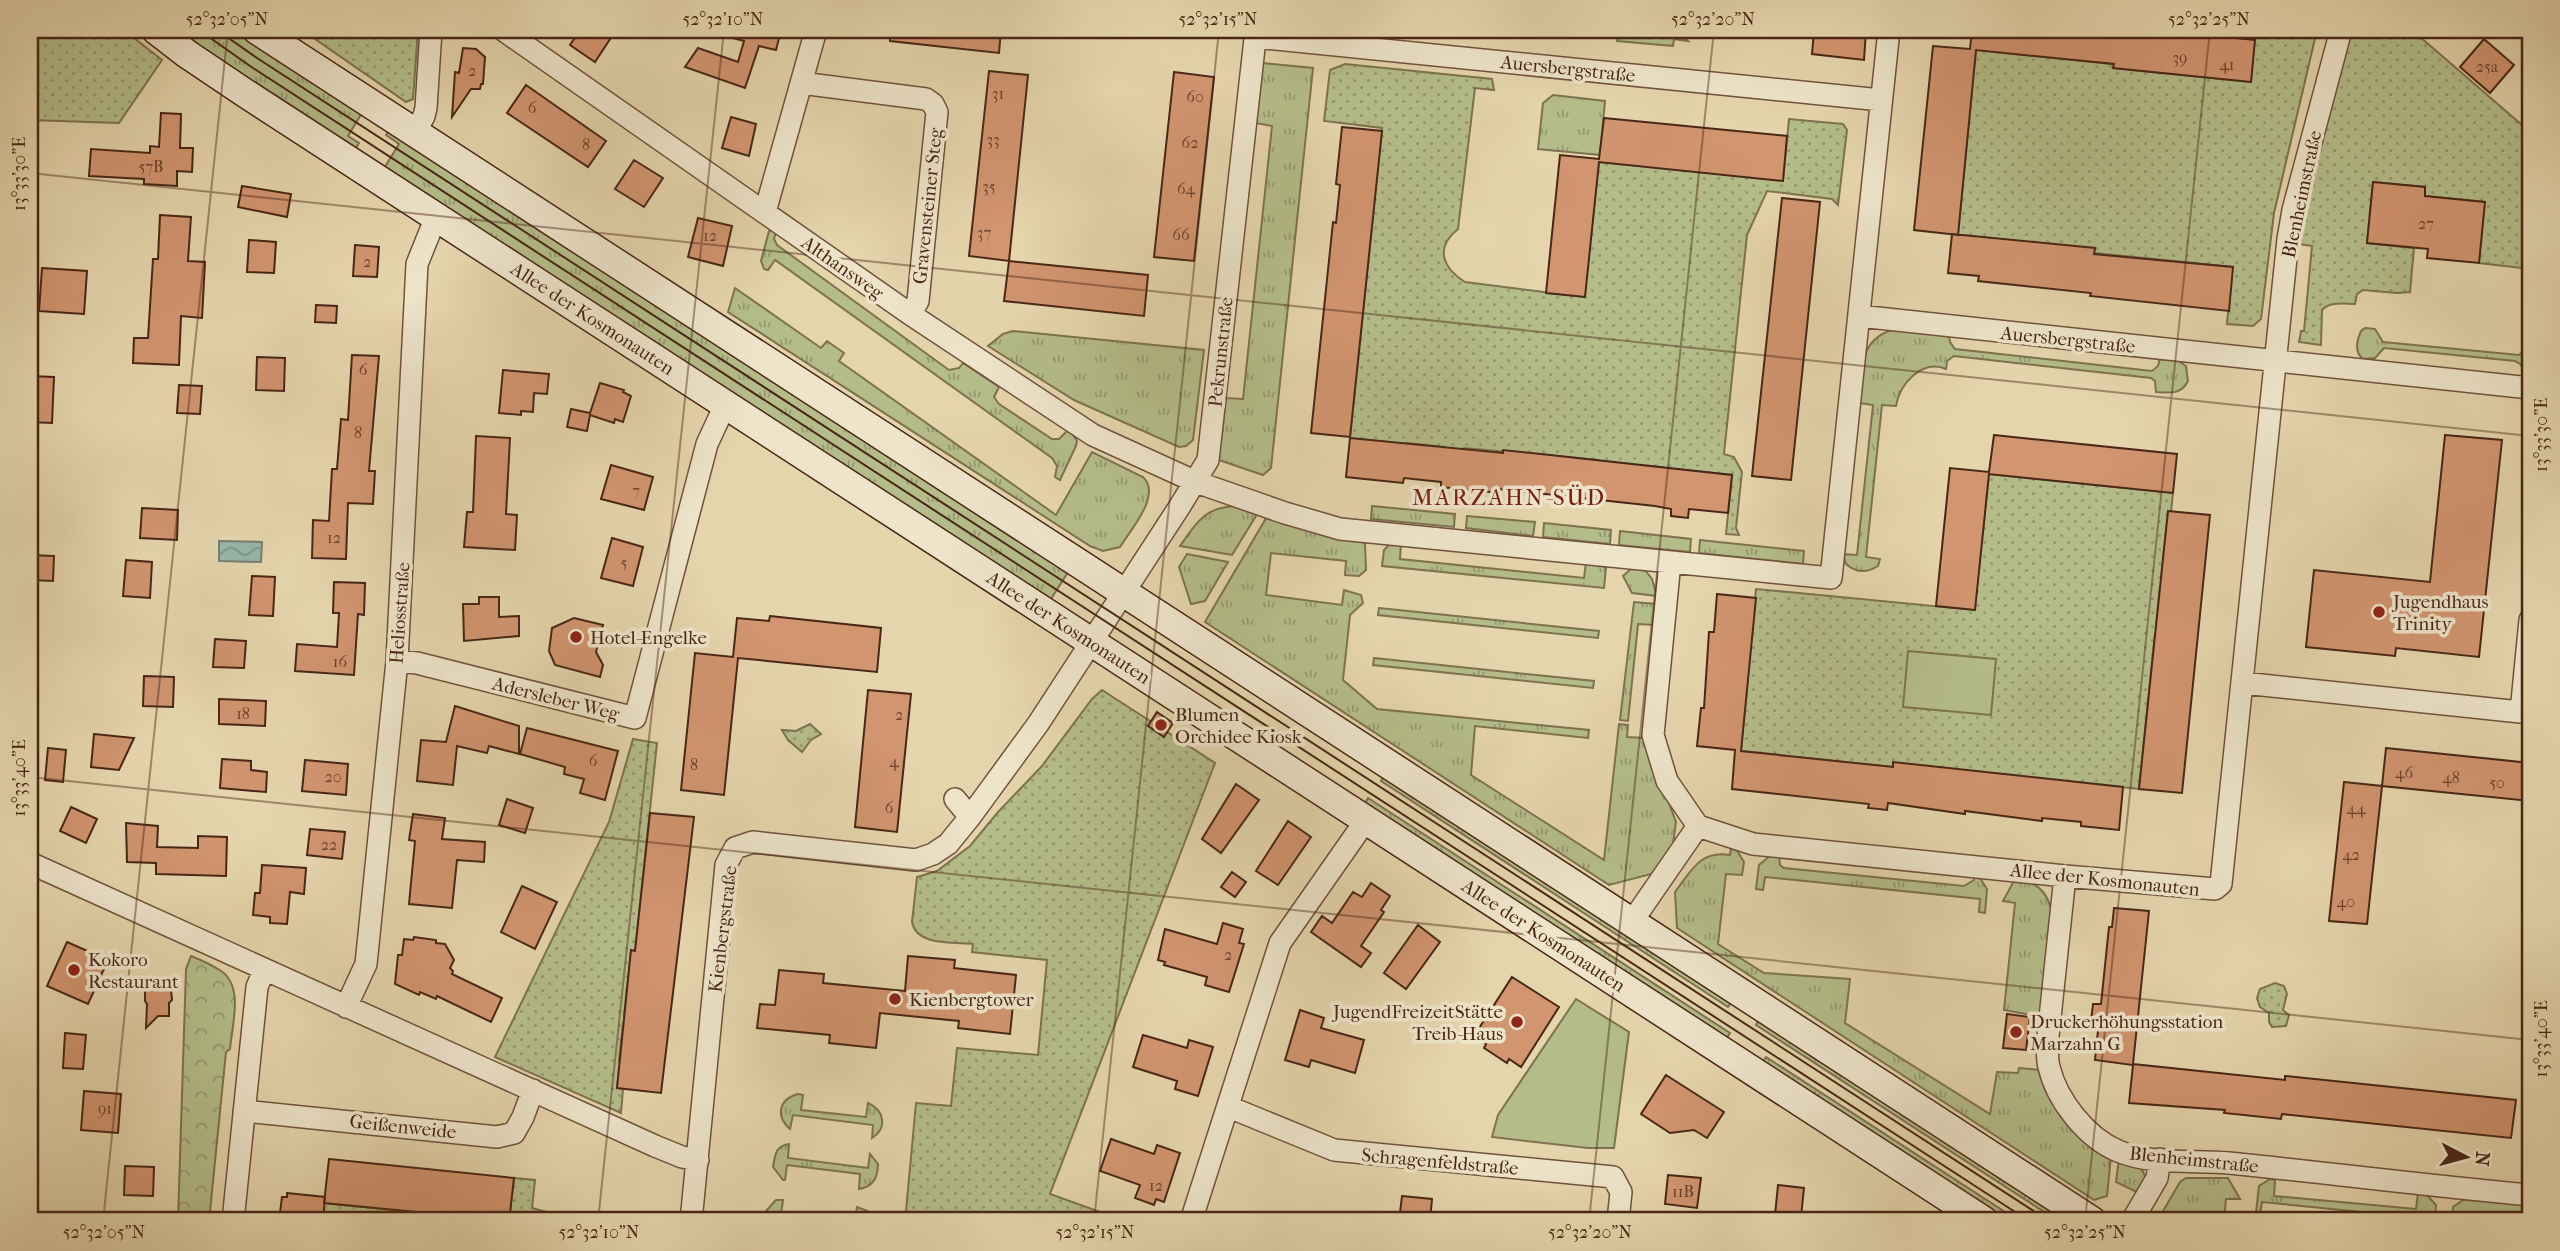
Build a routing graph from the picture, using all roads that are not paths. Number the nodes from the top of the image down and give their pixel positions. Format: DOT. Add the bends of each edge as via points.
graph roads {
  1 [pos="156,30"];
  2 [pos="257,30"];
  3 [pos="430,30"];
  4 [pos="503,30"];
  5 [pos="816,30"];
  6 [pos="1889,30"];
  7 [pos="2341,30"];
  8 [pos="1255,33"];
  9 [pos="801,83"];
  10 [pos="1881,100"];
  11 [pos="415,132"];
  12 [pos="765,212"];
  13 [pos="436,217"];
  14 [pos="910,314"];
  15 [pos="1859,316"];
  16 [pos="2276,360"];
  17 [pos="2530,388"];
  18 [pos="726,403"];
  19 [pos="1196,482"];
  20 [pos="1670,562"];
  21 [pos="1124,592"];
  22 [pos="2530,620"];
  23 [pos="1091,642"];
  24 [pos="397,661"];
  25 [pos="2243,683"];
  26 [pos="2526,712"];
  27 [pos="956,799"];
  28 [pos="970,817"];
  29 [pos="1366,820"];
  30 [pos="1698,826"];
  31 [pos="30,863"];
  32 [pos="2064,876"];
  33 [pos="2221,884"];
  34 [pos="1631,923"];
  35 [pos="264,970"];
  36 [pos="346,1007"];
  37 [pos="533,1090"];
  38 [pos="1229,1107"];
  39 [pos="244,1111"];
  40 [pos="2160,1159"];
  41 [pos="698,1160"];
  42 [pos="2530,1195"];
  43 [pos="233,1221"];
  44 [pos="691,1221"];
  45 [pos="1191,1221"];
  46 [pos="1618,1221"];
  47 [pos="1984,1221"];
  48 [pos="2092,1221"];
  49 [pos="2132,1221"];
  1 -- 13 [label="main road, Allee der Kosmonauten"];
  2 -- 11 [label="main road"];
  3 -- 11 [label="street" via="426,108"];
  4 -- 12 [label="street, Althansweg"];
  5 -- 9 [label="street"];
  6 -- 10 [label="street"];
  7 -- 16 [label="street, Blenheimstraße" via="2293,210"];
  8 -- 10 [label="street, Auersbergstraße"];
  8 -- 19 [label="street, Pekrunstraße" via="1208,460"];
  9 -- 12 [label="street"];
  9 -- 14 [label="street, Gravensteiner Steg" via="926,99 937,112 918,301"];
  10 -- 15 [label="street"];
  11 -- 21 [label="main road"];
  12 -- 14 [label="street, Althansweg"];
  13 -- 18 [label="main road, Allee der Kosmonauten"];
  13 -- 24 [label="street, Heliosstraße" via="417,264"];
  14 -- 19 [label="street, Althansweg" via="1093,435"];
  15 -- 16 [label="street, Auersbergstraße"];
  15 -- 20 [label="street" via="1831,578"];
  16 -- 17 [label="street"];
  16 -- 25 [label="street, Blenheimstraße"];
  18 -- 23 [label="main road, Allee der Kosmonauten"];
  18 -- 24 [label="street, Adersleber Weg" via="707,444 682,558 635,718"];
  19 -- 20 [label="street" via="1340,529"];
  19 -- 21 [label="street, Pekrunstraße"];
  20 -- 30 [label="street" via="1653,736 1667,781"];
  21 -- 23 [label="street, Pekrunstraße"];
  21 -- 34 [label="main road"];
  22 -- 26 [label="street"];
  23 -- 28 [label="street, Kienbergstraße"];
  23 -- 29 [label="main road, Allee der Kosmonauten"];
  24 -- 36 [label="street, Heliosstraße" via="366,964"];
  25 -- 26 [label="street"];
  25 -- 33 [label="street, Blenheimstraße"];
  27 -- 28 [label="street"];
  28 -- 41 [label="street, Kienbergstraße" via="948,844 916,860 753,842 735,848 726,865"];
  29 -- 38 [label="street" via="1280,943"];
  29 -- 47 [label="main road, Allee der Kosmonauten"];
  30 -- 32 [label="street, Allee der Kosmonauten" via="1753,844"];
  30 -- 34 [label="street"];
  31 -- 35 [label="street"];
  32 -- 33 [label="street, Allee der Kosmonauten" via="2196,889 2215,889"];
  32 -- 40 [label="street, Blenheimstraße" via="2048,1066 2069,1110 2098,1140 2118,1151"];
  34 -- 48 [label="main road"];
  35 -- 36 [label="street"];
  35 -- 39 [label="street" via="257,987"];
  36 -- 37 [label="street"];
  37 -- 39 [label="street, Geißenweide" via="514,1133 497,1137"];
  37 -- 41 [label="street" via="655,1146"];
  38 -- 45 [label="street"];
  38 -- 46 [label="street, Schragenfeldstraße" via="1334,1150 1614,1177 1621,1192"];
  39 -- 43 [label="street"];
  40 -- 42 [label="street, Blenheimstraße"];
  40 -- 49 [label="street" via="2157,1178"];
  41 -- 44 [label="street, Kienbergstraße"];
}
